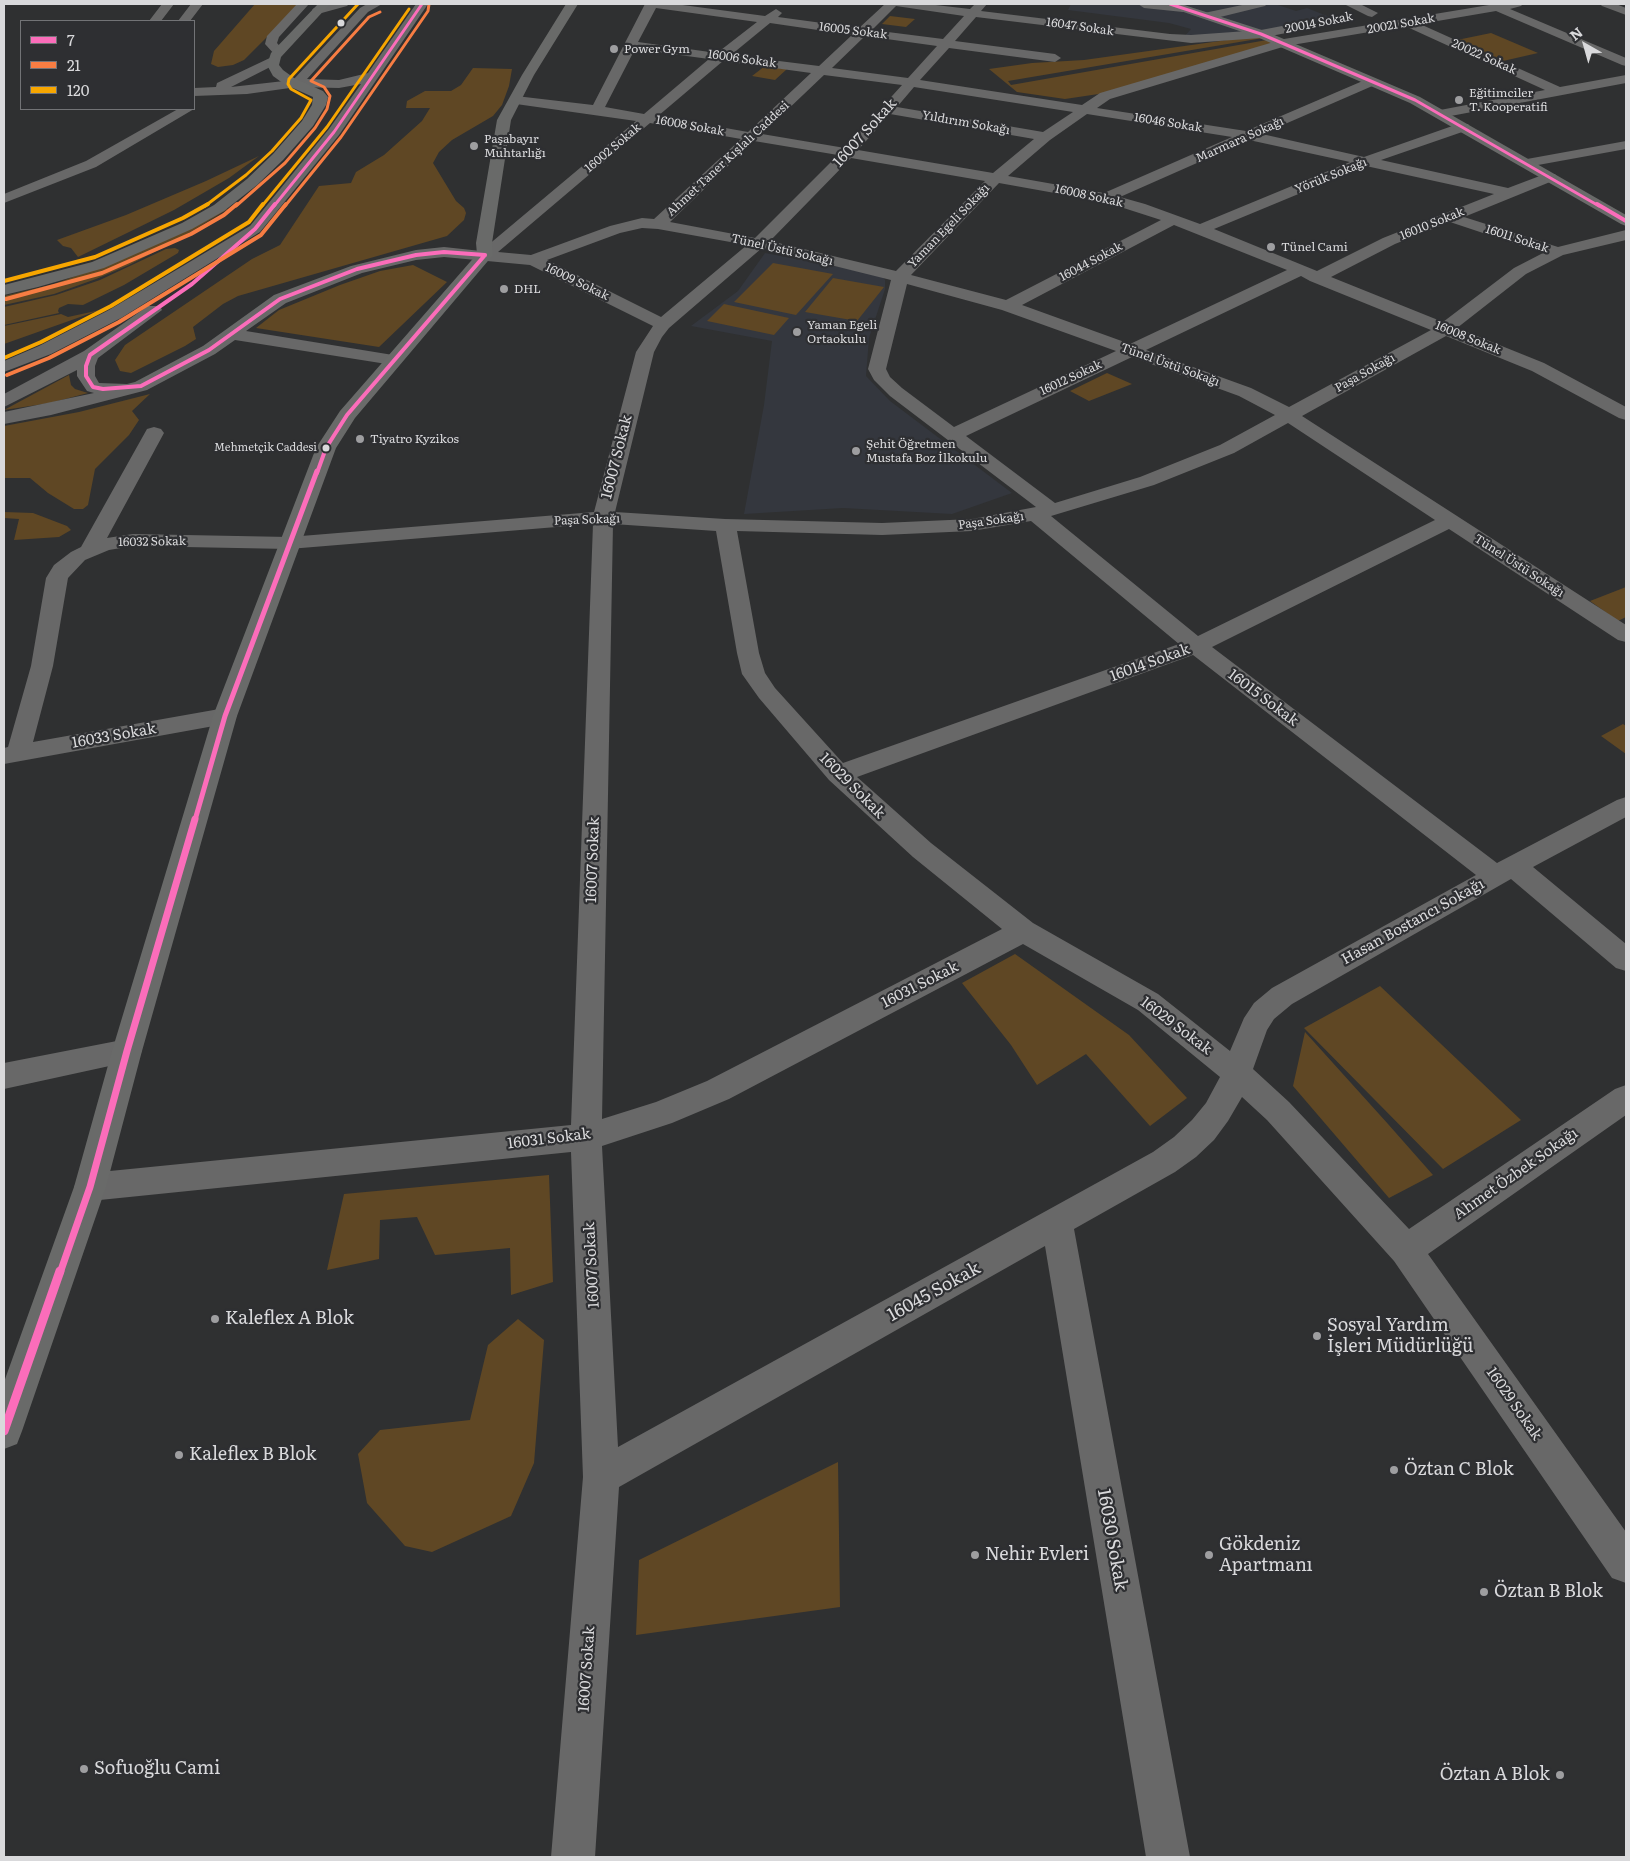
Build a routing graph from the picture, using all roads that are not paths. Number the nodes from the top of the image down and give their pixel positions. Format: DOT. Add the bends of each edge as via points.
graph roads {
  1 [pos="168,4"];
  2 [pos="196,4"];
  3 [pos="303,4"];
  4 [pos="343,4"];
  5 [pos="376,4"];
  6 [pos="572,4"];
  7 [pos="651,4"];
  8 [pos="787,4"];
  9 [pos="892,4"];
  10 [pos="900,4"];
  11 [pos="1144,4"];
  12 [pos="1170,4"];
  13 [pos="1260,4"];
  14 [pos="1350,4"];
  15 [pos="1517,4"];
  16 [pos="1606,4"];
  17 [pos="420,5"];
  18 [pos="321,7"];
  19 [pos="363,7"];
  20 [pos="1496,7"];
  21 [pos="977,8"];
  22 [pos="1183,8"];
  23 [pos="1626,12"];
  24 [pos="1208,16"];
  25 [pos="1354,16"];
  26 [pos="156,20"];
  27 [pos="185,20"];
  28 [pos="768,20"];
  29 [pos="1408,23"];
  30 [pos="1298,27"];
  31 [pos="862,33"];
  32 [pos="1261,34"];
  33 [pos="946,43"];
  34 [pos="1284,43"];
  35 [pos="630,45"];
  36 [pos="276,56"];
  37 [pos="721,56"];
  38 [pos="1055,58"];
  39 [pos="1626,62"];
  40 [pos="823,70"];
  41 [pos="374,75"];
  42 [pos="239,77"];
  43 [pos="1626,79"];
  44 [pos="195,80"];
  45 [pos="1372,80"];
  46 [pos="910,82"];
  47 [pos="297,83"];
  48 [pos="254,90"];
  49 [pos="201,92"];
  50 [pos="1559,92"];
  51 [pos="516,100"];
  52 [pos="320,104"];
  53 [pos="886,109"];
  54 [pos="1084,109"];
  55 [pos="185,110"];
  56 [pos="596,110"];
  57 [pos="1440,114"];
  58 [pos="649,118"];
  59 [pos="1463,127"];
  60 [pos="753,136"];
  61 [pos="1250,136"];
  62 [pos="1045,137"];
  63 [pos="1626,145"];
  64 [pos="848,153"];
  65 [pos="1365,161"];
  66 [pos="1526,163"];
  67 [pos="1550,177"];
  68 [pos="996,178"];
  69 [pos="1509,193"];
  70 [pos="4,198"];
  71 [pos="1106,198"];
  72 [pos="1449,217"];
  73 [pos="1174,219"];
  74 [pos="1626,221"];
  75 [pos="658,224"];
  76 [pos="255,229"];
  77 [pos="1200,229"];
  78 [pos="1626,235"];
  79 [pos="759,244"];
  80 [pos="1557,252"];
  81 [pos="485,255"];
  82 [pos="533,260"];
  83 [pos="1300,271"];
  84 [pos="900,277"];
  85 [pos="1316,278"];
  86 [pos="4,290"];
  87 [pos="1008,306"];
  88 [pos="663,324"];
  89 [pos="1445,329"];
  90 [pos="232,334"];
  91 [pos="1130,350"];
  92 [pos="90,355"];
  93 [pos="393,360"];
  94 [pos="4,367"];
  95 [pos="140,386"];
  96 [pos="4,401"];
  97 [pos="1626,414"];
  98 [pos="1290,415"];
  99 [pos="4,418"];
  100 [pos="154,433"];
  101 [pos="952,435"];
  102 [pos="1043,512"];
  103 [pos="603,517"];
  104 [pos="1449,521"];
  105 [pos="725,525"];
  106 [pos="289,543"];
  107 [pos="90,550"];
  108 [pos="1626,634"];
  109 [pos="1196,646"];
  110 [pos="225,716"];
  111 [pos="11,755"];
  112 [pos="838,774"];
  113 [pos="1626,806"];
  114 [pos="1505,871"];
  115 [pos="1023,931"];
  116 [pos="1626,960"];
  117 [pos="127,1051"];
  118 [pos="1237,1074"];
  119 [pos="4,1076"];
  120 [pos="1626,1098"];
  121 [pos="586,1137"];
  122 [pos="90,1188"];
  123 [pos="1056,1223"];
  124 [pos="1406,1250"];
  125 [pos="7,1415"];
  126 [pos="602,1477"];
  127 [pos="1626,1564"];
  128 [pos="573,1857"];
  129 [pos="1168,1857"];
  1 -- 26 [label="street"];
  2 -- 27 [label="street"];
  3 -- 36 [label="street" via="273,36 271,44"];
  4 -- 18 [label="street"];
  5 -- 19 [label="street"];
  6 -- 51 [label="main road"];
  7 -- 28 [label="street, 16005 Sokak"];
  7 -- 35 [label="street"];
  8 -- 28 [label="street, 16002 Sokak"];
  9 -- 31 [label="street, Ahmet Taner Kışlalı Caddesi"];
  10 -- 21 [label="street, 16047 Sokak"];
  11 -- 22 [label="street"];
  12 -- 22 [label="main road"];
  13 -- 24 [label="street"];
  14 -- 25 [label="street, 20014 Sokak" via="1377,12"];
  15 -- 20 [label="street, 20021 Sokak"];
  16 -- 23 [label="street"];
  17 -- 41 [label="street"];
  18 -- 36 [label="main road"];
  19 -- 47 [label="street"];
  20 -- 29 [label="street, 20021 Sokak"];
  20 -- 39 [label="street"];
  21 -- 32 [label="street, 16047 Sokak" via="1170,38"];
  21 -- 33 [label="street, 16007 Sokak"];
  22 -- 24 [label="main road"];
  24 -- 32 [label="main road"];
  28 -- 31 [label="street, 16005 Sokak"];
  28 -- 37 [label="street, 16002 Sokak"];
  29 -- 34 [label="street, 20021 Sokak"];
  29 -- 50 [label="street, 20022 Sokak"];
  30 -- 32 [label="street, 20014 Sokak"];
  31 -- 33 [label="street, 16005 Sokak"];
  31 -- 40 [label="street, Ahmet Taner Kışlalı Caddesi"];
  32 -- 34 [label="main road"];
  33 -- 38 [label="street, 16005 Sokak"];
  33 -- 46 [label="street, 16007 Sokak"];
  34 -- 45 [label="main road"];
  34 -- 54 [label="street, Yaman Egeli Sokağı" via="1106,96"];
  35 -- 37 [label="street, 16006 Sokak"];
  35 -- 56 [label="street"];
  36 -- 42 [label="street"];
  36 -- 47 [label="main road" via="273,65 278,73"];
  37 -- 40 [label="street, 16006 Sokak"];
  37 -- 58 [label="street, 16002 Sokak"];
  40 -- 46 [label="street, 16046 Sokak"];
  40 -- 60 [label="street, Ahmet Taner Kışlalı Caddesi"];
  41 -- 47 [label="street" via="339,84"];
  41 -- 76 [label="street" via="334,132"];
  42 -- 44 [label="street"];
  42 -- 49 [label="street"];
  43 -- 50 [label="street"];
  45 -- 57 [label="main road"];
  45 -- 61 [label="street, Marmara Sokağı"];
  46 -- 53 [label="street, 16007 Sokak"];
  46 -- 54 [label="street, 16046 Sokak"];
  47 -- 48 [label="street"];
  47 -- 52 [label="main road" via="318,94"];
  48 -- 49 [label="street"];
  48 -- 52 [label="street" via="288,92"];
  50 -- 57 [label="street"];
  51 -- 56 [label="street, 16008 Sokak"];
  51 -- 81 [label="main road" via="502,127 484,242"];
  52 -- 86 [label="main road" via="278,157 220,208 98,265"];
  53 -- 62 [label="street, Yıldırım Sokağı"];
  53 -- 64 [label="street, 16007 Sokak"];
  54 -- 61 [label="street, 16046 Sokak"];
  54 -- 62 [label="street, Yaman Egeli Sokağı"];
  55 -- 70 [label="street" via="91,164"];
  56 -- 58 [label="street, 16008 Sokak"];
  57 -- 59 [label="main road"];
  58 -- 60 [label="street, 16008 Sokak"];
  58 -- 81 [label="street, 16002 Sokak"];
  59 -- 65 [label="street, Yörük Sokağı"];
  59 -- 66 [label="main road"];
  60 -- 64 [label="street, 16008 Sokak"];
  60 -- 75 [label="street, Ahmet Taner Kışlalı Caddesi"];
  61 -- 65 [label="street, 16046 Sokak"];
  61 -- 71 [label="street, Marmara Sokağı"];
  62 -- 68 [label="street, Yaman Egeli Sokağı"];
  63 -- 66 [label="street"];
  64 -- 68 [label="street, 16008 Sokak"];
  64 -- 79 [label="street, 16007 Sokak"];
  65 -- 69 [label="street, 16046 Sokak"];
  65 -- 77 [label="street, Yörük Sokağı"];
  66 -- 67 [label="main road"];
  67 -- 69 [label="street, 16010 Sokak"];
  67 -- 74 [label="main road"];
  68 -- 71 [label="street, 16008 Sokak"];
  68 -- 84 [label="street, Yaman Egeli Sokağı"];
  69 -- 72 [label="street, 16010 Sokak"];
  71 -- 73 [label="street, 16008 Sokak"];
  72 -- 80 [label="street, 16011 Sokak"];
  72 -- 85 [label="street, 16010 Sokak" via="1389,241"];
  73 -- 77 [label="street, 16008 Sokak"];
  73 -- 87 [label="street, 16044 Sokak"];
  75 -- 79 [label="street, Tünel Üstü Sokağı"];
  75 -- 82 [label="street, Ahmet Taner Kışlalı Caddesi" via="642,223 615,229"];
  76 -- 92 [label="street" via="192,284"];
  76 -- 94 [label="street" via="115,314"];
  77 -- 83 [label="street, 16008 Sokak"];
  78 -- 80 [label="street, Paşa Sokağı"];
  79 -- 84 [label="street, Tünel Üstü Sokağı"];
  79 -- 88 [label="street, 16007 Sokak"];
  80 -- 89 [label="street, Paşa Sokağı" via="1520,271"];
  81 -- 82 [label="street, 16009 Sokak"];
  81 -- 90 [label="street, 16009 Sokak" via="444,252 416,255 357,269 280,299"];
  81 -- 93 [label="main road"];
  82 -- 88 [label="street, 16009 Sokak"];
  83 -- 85 [label="street, 16008 Sokak"];
  83 -- 91 [label="street, 16012 Sokak"];
  84 -- 87 [label="street, Tünel Üstü Sokağı"];
  84 -- 101 [label="street, Yaman Egeli Sokağı" via="877,369 896,392"];
  85 -- 89 [label="street, 16008 Sokak"];
  87 -- 91 [label="street, Tünel Üstü Sokağı"];
  88 -- 103 [label="street, 16007 Sokak" via="645,352"];
  89 -- 97 [label="street, 16008 Sokak" via="1538,367"];
  89 -- 98 [label="street, Paşa Sokağı"];
  90 -- 93 [label="street"];
  90 -- 95 [label="street, 16009 Sokak" via="209,350"];
  91 -- 98 [label="street, Tünel Üstü Sokağı" via="1245,392"];
  91 -- 101 [label="street, 16012 Sokak"];
  92 -- 95 [label="street" via="86,376 93,387"];
  92 -- 96 [label="street"];
  93 -- 106 [label="main road" via="335,432"];
  95 -- 99 [label="street"];
  98 -- 102 [label="street, Paşa Sokağı" via="1227,450 1147,481"];
  98 -- 104 [label="street, Tünel Üstü Sokağı"];
  100 -- 107 [label="street"];
  101 -- 102 [label="street, Yaman Egeli Sokağı"];
  102 -- 105 [label="street, Paşa Sokağı" via="972,525 933,528"];
  102 -- 109 [label="street, 16015 Sokak"];
  103 -- 105 [label="street, Paşa Sokağı"];
  103 -- 106 [label="street, Paşa Sokağı"];
  103 -- 121 [label="street, 16007 Sokak"];
  104 -- 108 [label="street, Tünel Üstü Sokağı"];
  104 -- 109 [label="street, 16014 Sokak"];
  105 -- 112 [label="street, 16029 Sokak" via="754,674"];
  106 -- 107 [label="street, 16032 Sokak" via="133,540"];
  106 -- 110 [label="main road"];
  107 -- 111 [label="street, 16032 Sokak" via="69,563 57,578 42,666"];
  109 -- 112 [label="street, 16014 Sokak"];
  109 -- 114 [label="street, 16015 Sokak"];
  110 -- 111 [label="street, 16033 Sokak"];
  110 -- 117 [label="main road"];
  112 -- 115 [label="street, 16029 Sokak" via="915,844"];
  113 -- 114 [label="street, Hasan Bostancı Sokağı"];
  114 -- 116 [label="street, 16015 Sokak"];
  114 -- 118 [label="street, Hasan Bostancı Sokağı" via="1282,996 1264,1011 1254,1026"];
  115 -- 118 [label="street, 16029 Sokak" via="1148,1002"];
  115 -- 121 [label="street, 16031 Sokak" via="718,1090 661,1114"];
  117 -- 119 [label="street"];
  117 -- 122 [label="main road"];
  118 -- 123 [label="street, 16045 Sokak" via="1217,1112 1185,1147"];
  118 -- 124 [label="street, 16029 Sokak" via="1278,1111"];
  120 -- 124 [label="street, Ahmet Özbek Sokağı"];
  121 -- 122 [label="street, 16031 Sokak"];
  121 -- 126 [label="street, 16007 Sokak"];
  122 -- 125 [label="main road"];
  123 -- 126 [label="street, 16045 Sokak"];
  123 -- 129 [label="street, 16030 Sokak"];
  124 -- 127 [label="street, 16029 Sokak"];
  126 -- 128 [label="street, 16007 Sokak"];
}
